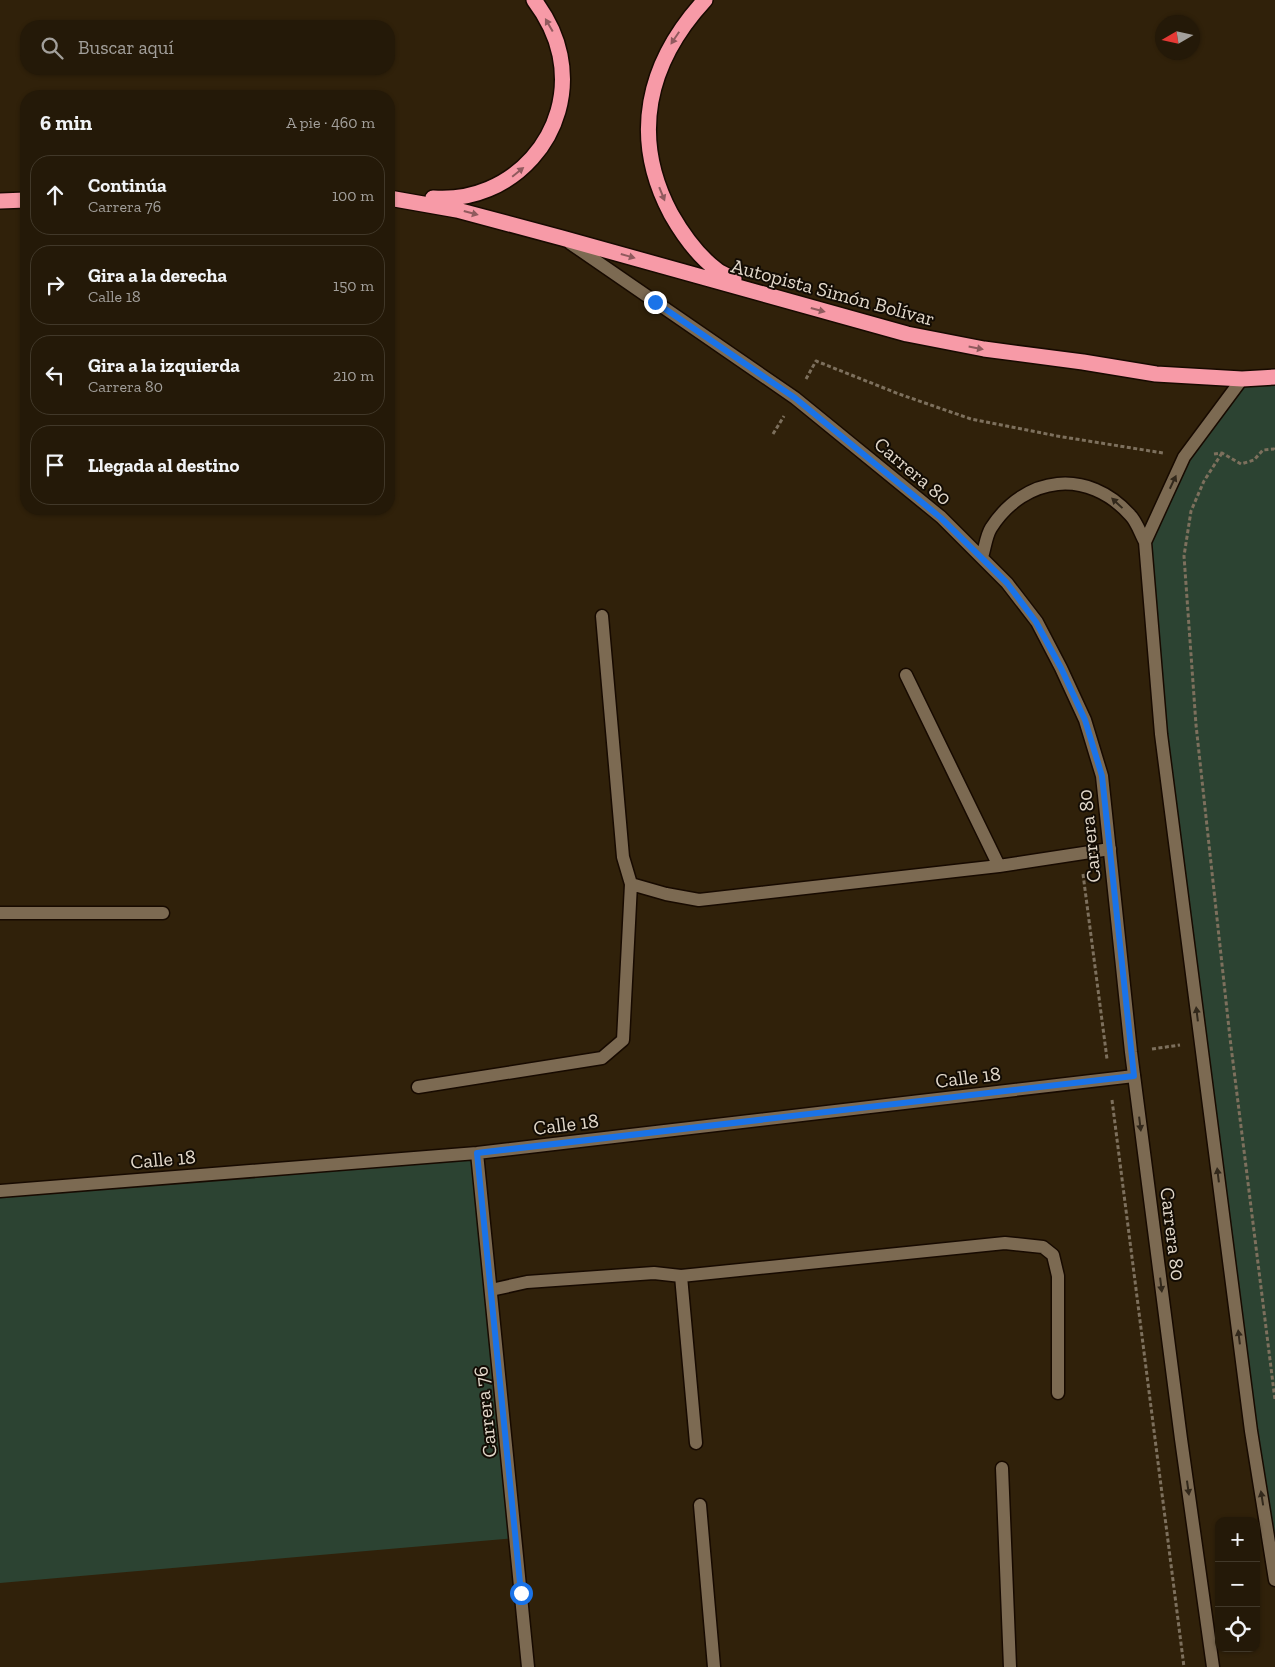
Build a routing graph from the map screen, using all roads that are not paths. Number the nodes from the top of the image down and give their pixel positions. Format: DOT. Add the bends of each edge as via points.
graph roads {
  1 [pos="534,0"];
  2 [pos="705,0"];
  3 [pos="395,195"];
  4 [pos="395,199"];
  5 [pos="20,200"];
  6 [pos="0,201"];
  7 [pos="562,238"];
  8 [pos="786,302"];
  9 [pos="1275,377"];
  10 [pos="1242,379"];
  11 [pos="1145,542"];
  12 [pos="982,557"];
  13 [pos="602,616"];
  14 [pos="906,675"];
  15 [pos="1110,849"];
  16 [pos="1000,866"];
  17 [pos="631,884"];
  18 [pos="0,913"];
  19 [pos="163,913"];
  20 [pos="1134,1076"];
  21 [pos="418,1087"];
  22 [pos="477,1153"];
  23 [pos="0,1190"];
  24 [pos="681,1276"];
  25 [pos="491,1290"];
  26 [pos="1058,1393"];
  27 [pos="696,1443"];
  28 [pos="1002,1468"];
  29 [pos="700,1505"];
  30 [pos="1275,1580"];
  31 [pos="528,1667"];
  32 [pos="714,1667"];
  33 [pos="1010,1667"];
  34 [pos="1213,1667"];
  3 -- 1 [label="highway, one-way" via="447,199 488,191 523,168 537,153 556,116 563,76 555,35"];
  2 -- 8 [label="highway, one-way" via="673,41 658,72 648,122 651,162 666,204 683,234 701,255 718,271"];
  4 -- 7 [label="highway, Autopista Simón Bolívar, one-way" via="457,210"];
  5 -- 6 [label="highway"];
  7 -- 8 [label="highway, Autopista Simón Bolívar, one-way"];
  7 -- 12 [label="main road, Carrera 80" via="795,398 941,518"];
  8 -- 10 [label="highway, Autopista Simón Bolívar, one-way" via="907,334 984,349 1156,374"];
  9 -- 10 [label="highway, Autopista Simón Bolívar"];
  11 -- 10 [label="main road, one-way" via="1184,457"];
  11 -- 12 [label="main road, one-way" via="1132,516 1111,497 1085,485 1057,483 1030,490 1007,507 990,530"];
  30 -- 11 [label="main road, one-way" via="1250,1422 1161,734"];
  12 -- 15 [label="main road, Carrera 80" via="1007,583 1036,622 1085,720 1102,776"];
  13 -- 17 [label="main road" via="623,857"];
  14 -- 16 [label="main road"];
  15 -- 16 [label="main road"];
  15 -- 20 [label="main road, Carrera 80"];
  16 -- 17 [label="main road" via="699,900"];
  17 -- 21 [label="main road" via="623,1040 602,1058"];
  18 -- 19 [label="main road"];
  20 -- 22 [label="main road, Calle 18"];
  20 -- 34 [label="main road, Carrera 80, one-way"];
  22 -- 23 [label="main road, Calle 18"];
  22 -- 25 [label="main road, Carrera 76"];
  24 -- 25 [label="main road" via="654,1273 527,1282"];
  24 -- 26 [label="main road" via="1005,1243 1044,1247 1053,1255 1058,1276"];
  24 -- 27 [label="main road"];
  25 -- 31 [label="main road, Carrera 76"];
  28 -- 33 [label="main road"];
  29 -- 32 [label="main road"];
}
